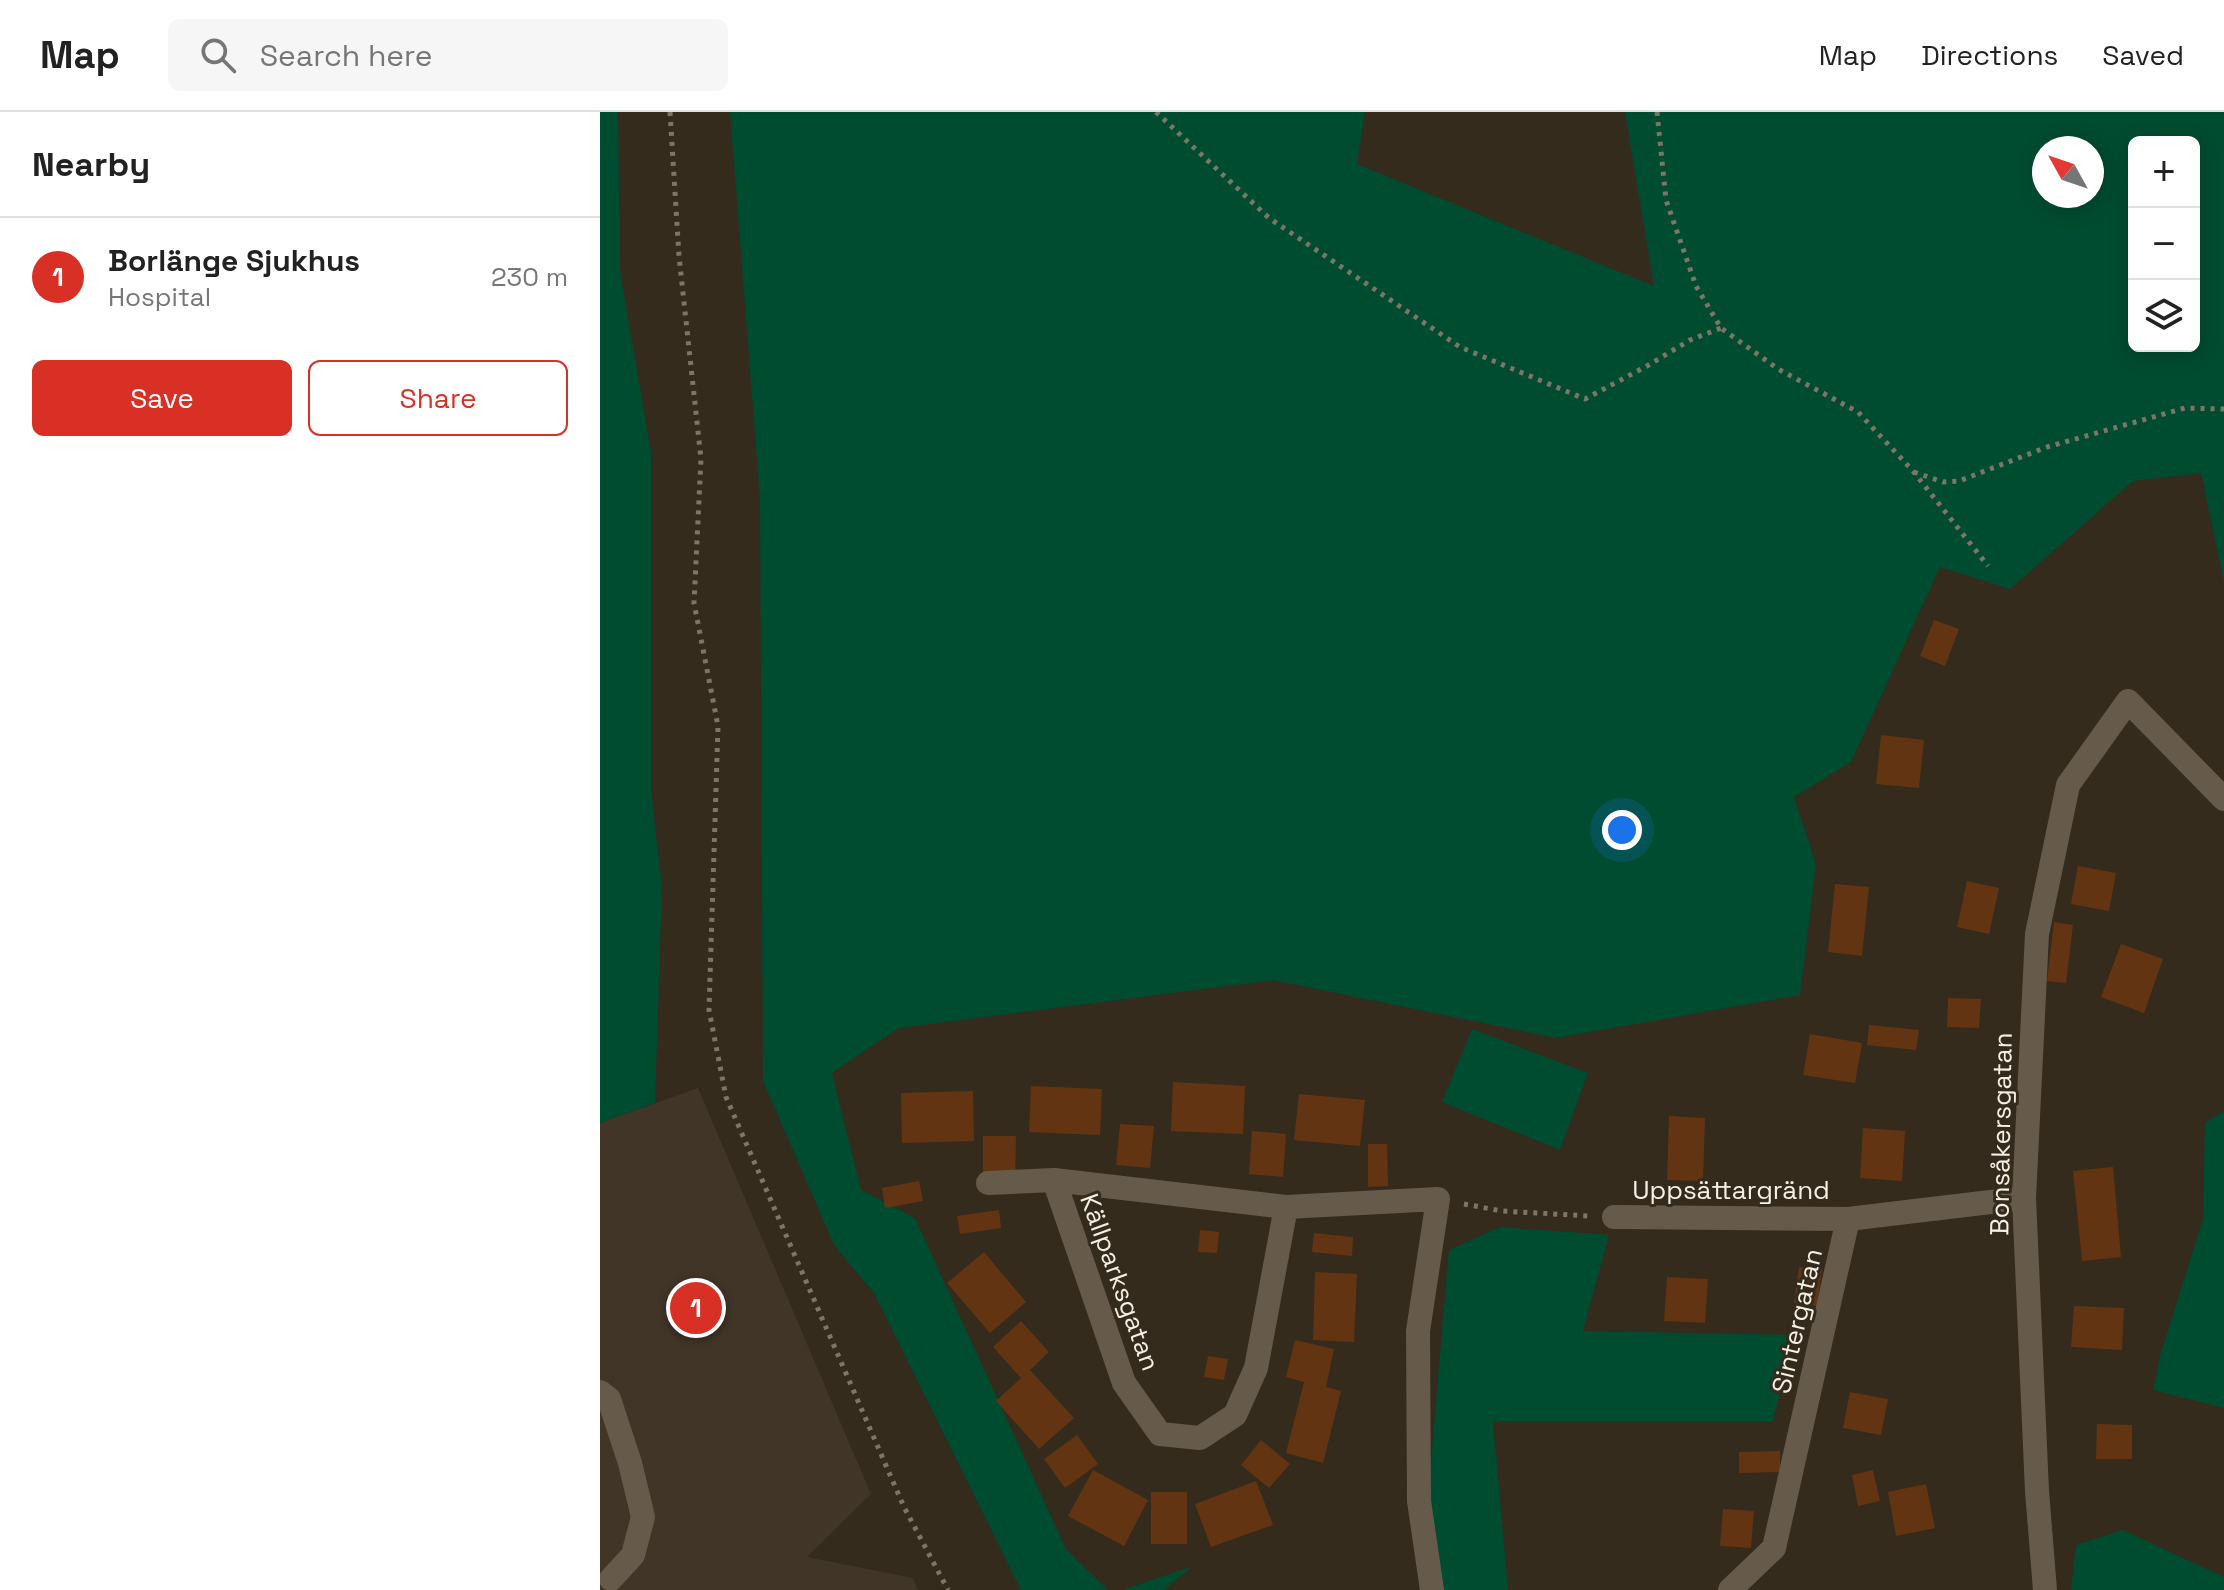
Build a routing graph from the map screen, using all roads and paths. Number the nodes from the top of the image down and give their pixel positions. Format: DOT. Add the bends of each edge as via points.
graph roads {
  1 [pos="670,112"];
  2 [pos="1156,112"];
  3 [pos="1657,112"];
  4 [pos="1721,328"];
  5 [pos="2224,409"];
  6 [pos="1913,471"];
  7 [pos="1988,566"];
  8 [pos="2224,799"];
  9 [pos="1054,1180"];
  10 [pos="988,1183"];
  11 [pos="2024,1198"];
  12 [pos="1438,1199"];
  13 [pos="1286,1207"];
  14 [pos="1614,1217"];
  15 [pos="1848,1219"];
  16 [pos="600,1392"];
  17 [pos="609,1582"];
  18 [pos="948,1590"];
  19 [pos="1432,1590"];
  20 [pos="1730,1590"];
  21 [pos="2045,1590"];
  1 -- 18 [label="path" via="701,459 694,603 718,726 709,1010 726,1097 904,1507"];
  2 -- 4 [label="path" via="1269,218 1460,347 1585,399"];
  3 -- 4 [label="path" via="1666,200 1696,286"];
  4 -- 6 [label="path" via="1778,369 1858,412"];
  5 -- 6 [label="path" via="2185,408 2047,447 1959,481 1943,482"];
  6 -- 7 [label="path"];
  8 -- 11 [label="street, Bonsåkersgatan" via="2128,701 2068,785 2037,934"];
  9 -- 10 [label="street, Källparksgatan"];
  9 -- 13 [label="street, Källparksgatan"];
  9 -- 13 [label="street, Källparksgatan" via="1124,1383 1160,1434 1200,1438 1235,1415 1256,1368"];
  11 -- 15 [label="street, Sintergatan"];
  11 -- 21 [label="street, Bonsåkersgatan"];
  12 -- 13 [label="street, Källparksgatan"];
  12 -- 14 [label="path" via="1502,1211"];
  12 -- 19 [label="street" via="1418,1331 1419,1501"];
  14 -- 15 [label="street, Uppsättargränd"];
  15 -- 20 [label="street, Sintergatan" via="1774,1548"];
  16 -- 17 [label="street" via="609,1399 643,1517 633,1555"];
}
